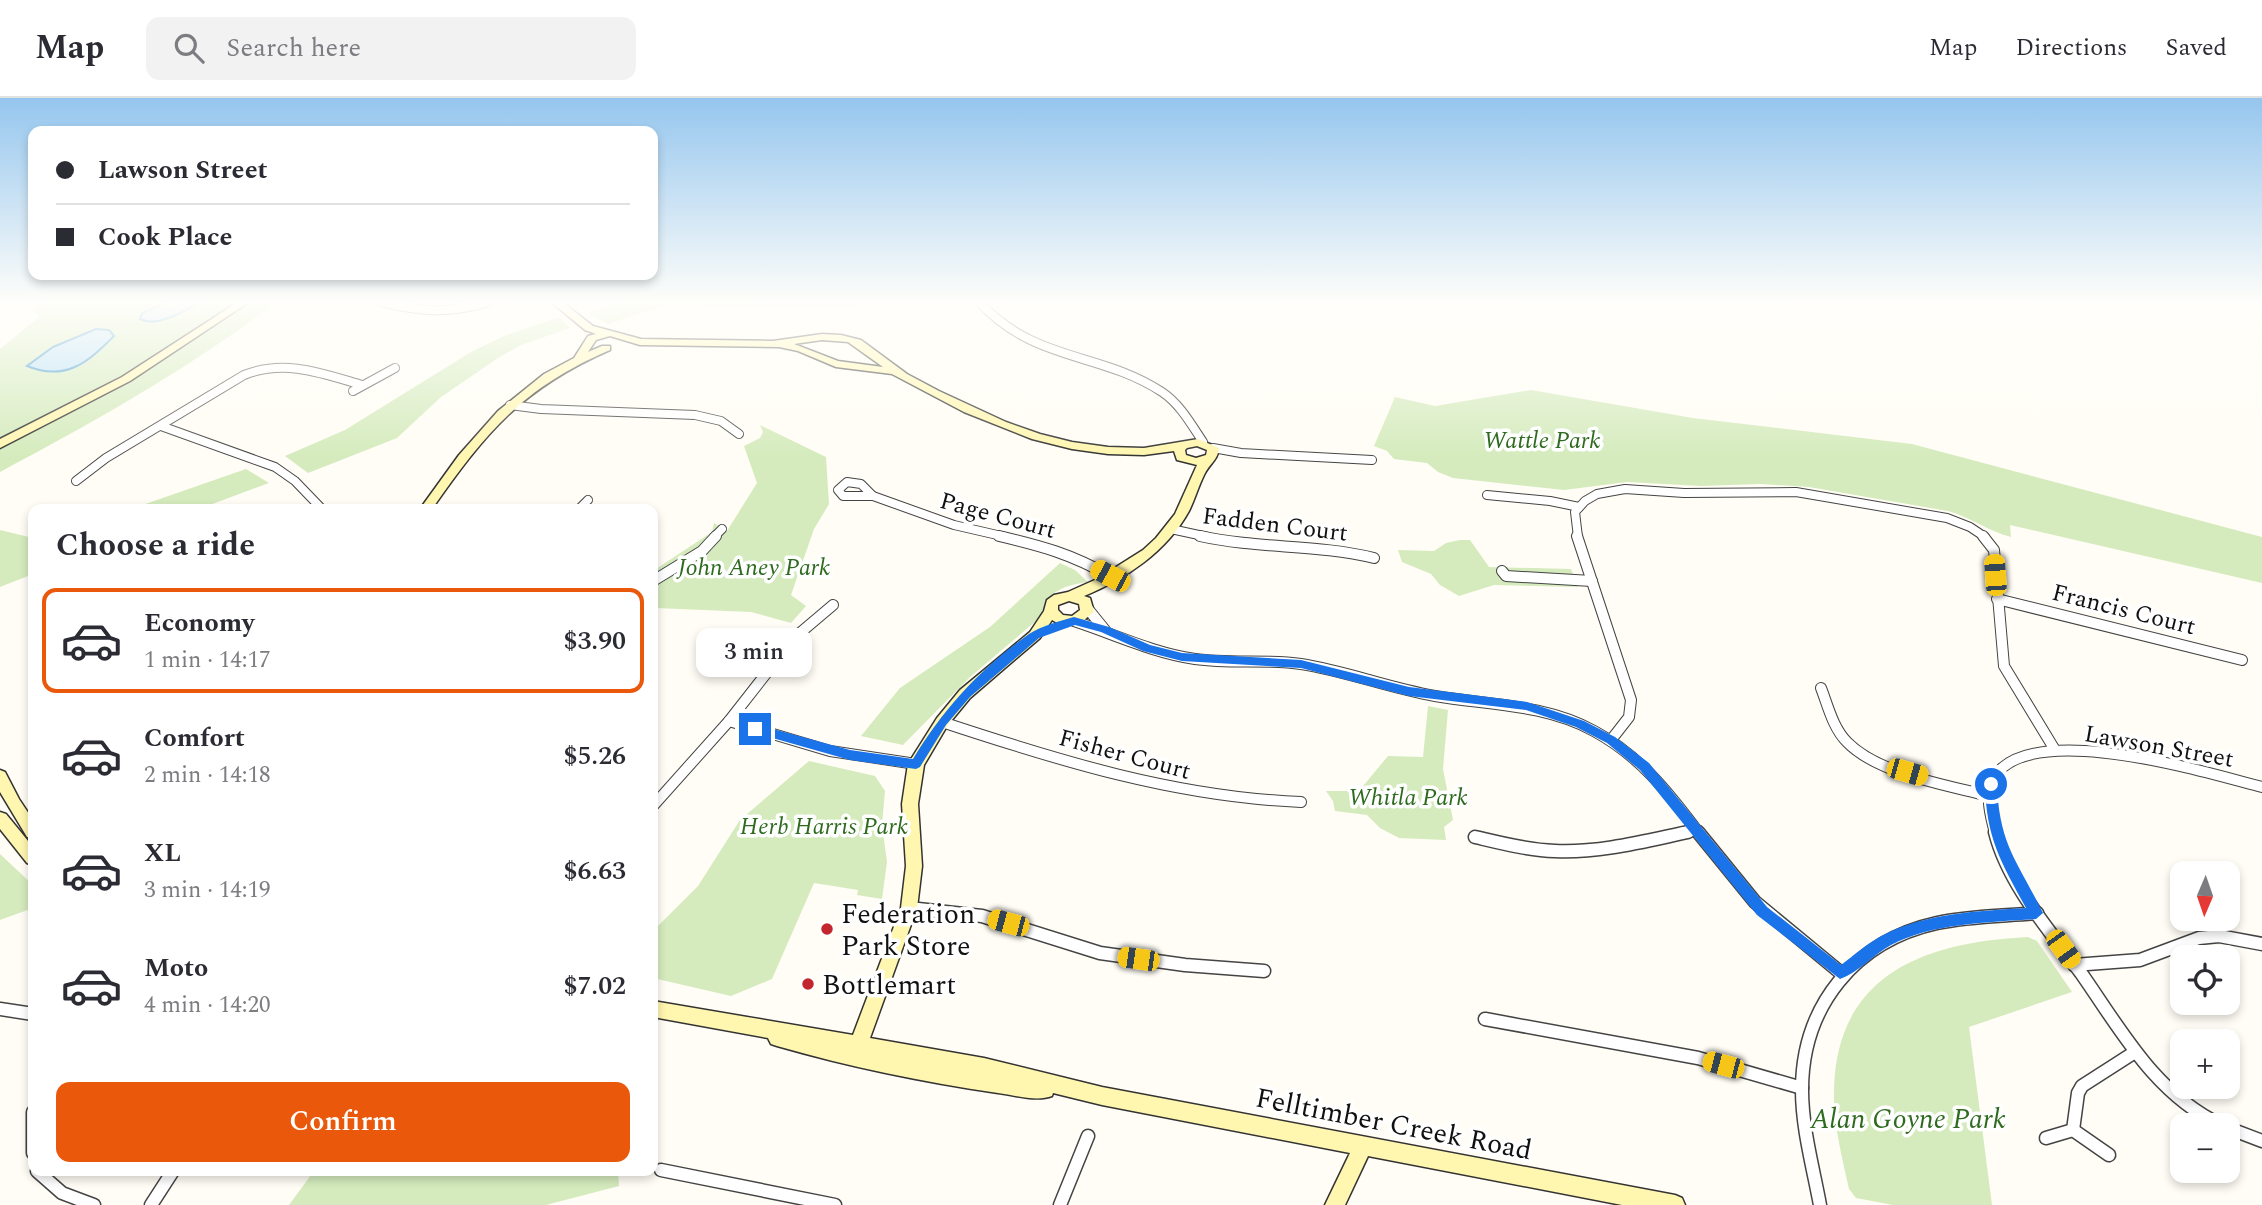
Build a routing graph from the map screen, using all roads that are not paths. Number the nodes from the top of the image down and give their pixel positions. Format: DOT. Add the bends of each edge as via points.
graph roads {
  1 [pos="167,354"];
  2 [pos="581,354"];
  3 [pos="590,354"];
  4 [pos="811,354"];
  5 [pos="870,354"];
  6 [pos="1063,354"];
  7 [pos="579,358"];
  8 [pos="395,368"];
  9 [pos="901,375"];
  10 [pos="362,384"];
  11 [pos="353,391"];
  12 [pos="510,405"];
  13 [pos="161,426"];
  14 [pos="1194,429"];
  15 [pos="739,434"];
  16 [pos="0,444"];
  17 [pos="1184,452"];
  18 [pos="1209,452"];
  19 [pos="1372,460"];
  20 [pos="76,481"];
  21 [pos="1195,481"];
  22 [pos="1488,495"];
  23 [pos="873,496"];
  24 [pos="589,500"];
  25 [pos="317,504"];
  26 [pos="430,504"];
  27 [pos="585,504"];
  28 [pos="1578,507"];
  29 [pos="722,528"];
  30 [pos="1171,529"];
  31 [pos="1374,558"];
  32 [pos="1502,571"];
  33 [pos="1110,576"];
  34 [pos="658,578"];
  35 [pos="1592,581"];
  36 [pos="1098,585"];
  37 [pos="1070,596"];
  38 [pos="1997,599"];
  39 [pos="833,606"];
  40 [pos="1088,607"];
  41 [pos="1051,611"];
  42 [pos="1072,621"];
  43 [pos="1105,630"];
  44 [pos="1035,635"];
  45 [pos="2242,660"];
  46 [pos="1821,688"];
  47 [pos="729,721"];
  48 [pos="942,722"];
  49 [pos="1611,740"];
  50 [pos="2055,750"];
  51 [pos="916,764"];
  52 [pos="0,776"];
  53 [pos="2262,787"];
  54 [pos="1989,796"];
  55 [pos="658,800"];
  56 [pos="1301,802"];
  57 [pos="0,818"];
  58 [pos="28,821"];
  59 [pos="28,827"];
  60 [pos="1695,830"];
  61 [pos="12,834"];
  62 [pos="1475,837"];
  63 [pos="28,852"];
  64 [pos="909,908"];
  65 [pos="2036,913"];
  66 [pos="2262,944"];
  67 [pos="2074,965"];
  68 [pos="1264,971"];
  69 [pos="1840,973"];
  70 [pos="0,1009"];
  71 [pos="658,1010"];
  72 [pos="28,1013"];
  73 [pos="1485,1019"];
  74 [pos="856,1051"];
  75 [pos="2135,1052"];
  76 [pos="1802,1088"];
  77 [pos="2202,1113"];
  78 [pos="2073,1130"];
  79 [pos="2240,1133"];
  80 [pos="1088,1136"];
  81 [pos="2046,1138"];
  82 [pos="2262,1142"];
  83 [pos="1363,1146"];
  84 [pos="2109,1155"];
  85 [pos="661,1170"];
  86 [pos="42,1176"];
  87 [pos="170,1176"];
  88 [pos="94,1205"];
  89 [pos="151,1205"];
  90 [pos="835,1205"];
  91 [pos="1060,1205"];
  92 [pos="1335,1205"];
  93 [pos="1675,1205"];
  94 [pos="1820,1205"];
  1 -- 16 [label="street"];
  2 -- 7 [label="street"];
  3 -- 7 [label="street"];
  4 -- 9 [label="street" via="836,364"];
  5 -- 9 [label="street"];
  6 -- 14 [label="street" via="1152,386 1178,406"];
  7 -- 12 [label="street"];
  8 -- 10 [label="street"];
  9 -- 17 [label="street" via="966,411 1017,431 1093,448"];
  10 -- 11 [label="street"];
  10 -- 13 [label="street" via="294,365 261,368"];
  12 -- 15 [label="street" via="705,416"];
  12 -- 26 [label="street" via="469,448"];
  13 -- 20 [label="street"];
  13 -- 25 [label="street" via="275,467"];
  14 -- 17 [label="street"];
  14 -- 18 [label="street"];
  17 -- 18 [label="street"];
  17 -- 18 [label="street"];
  17 -- 21 [label="street"];
  18 -- 19 [label="street"];
  18 -- 21 [label="street"];
  21 -- 30 [label="street"];
  22 -- 28 [label="street" via="1548,498"];
  23 -- 33 [label="street, Page Court" via="954,525 1054,549"];
  24 -- 27 [label="street"];
  28 -- 35 [label="street" via="1573,518"];
  28 -- 38 [label="street" via="1591,496 1620,490 1775,491 1819,494 1938,516 1972,527 1990,542"];
  29 -- 34 [label="street" via="702,551"];
  30 -- 31 [label="street, Fadden Court" via="1239,543 1346,550"];
  30 -- 33 [label="street"];
  32 -- 35 [label="street" via="1506,576"];
  33 -- 36 [label="street"];
  35 -- 49 [label="street" via="1633,709"];
  36 -- 37 [label="street"];
  36 -- 40 [label="street"];
  37 -- 40 [label="street" via="1081,598"];
  37 -- 41 [label="street" via="1055,600"];
  38 -- 45 [label="street, Francis Court"];
  38 -- 50 [label="street" via="2004,666"];
  39 -- 47 [label="street" via="794,638"];
  40 -- 42 [label="street" via="1085,615"];
  40 -- 43 [label="street"];
  41 -- 42 [label="street" via="1059,619"];
  41 -- 44 [label="street"];
  42 -- 43 [label="street"];
  42 -- 44 [label="street"];
  43 -- 49 [label="street" via="1182,657 1301,664 1409,692 1527,706"];
  44 -- 48 [label="street" via="965,694"];
  46 -- 54 [label="street" via="1836,727 1864,756"];
  47 -- 51 [label="street" via="840,753"];
  47 -- 55 [label="street"];
  48 -- 51 [label="street"];
  48 -- 56 [label="street, Fisher Court" via="1169,790 1227,799"];
  49 -- 60 [label="street" via="1657,780"];
  50 -- 53 [label="street, Lawson Street" via="2137,758"];
  50 -- 54 [label="street, Lawson Street" via="2022,754 2007,762 1997,772"];
  51 -- 64 [label="street" via="910,804 914,866"];
  52 -- 58 [label="street"];
  54 -- 65 [label="street" via="2002,852"];
  57 -- 61 [label="street"];
  59 -- 61 [label="street"];
  60 -- 62 [label="street" via="1569,851"];
  60 -- 69 [label="street" via="1762,911"];
  61 -- 63 [label="street"];
  64 -- 68 [label="street" via="982,916 1100,953"];
  64 -- 74 [label="street"];
  65 -- 67 [label="street"];
  65 -- 69 [label="street" via="1969,918 1916,929 1885,941"];
  66 -- 67 [label="street" via="2209,937 2140,960"];
  67 -- 75 [label="street"];
  69 -- 76 [label="street" via="1811,1028"];
  70 -- 72 [label="street"];
  71 -- 74 [label="street, Felltimber Creek Road"];
  73 -- 76 [label="street" via="1698,1058"];
  74 -- 83 [label="street, Felltimber Creek Road" via="979,1083 1102,1096"];
  75 -- 77 [label="street" via="2183,1101"];
  75 -- 78 [label="street" via="2082,1086"];
  76 -- 94 [label="street"];
  78 -- 81 [label="street"];
  78 -- 84 [label="street"];
  79 -- 82 [label="street"];
  80 -- 91 [label="street"];
  83 -- 92 [label="street"];
  83 -- 93 [label="street, Felltimber Creek Road"];
  85 -- 90 [label="street"];
  86 -- 88 [label="street" via="54,1189"];
  87 -- 89 [label="street"];
}
